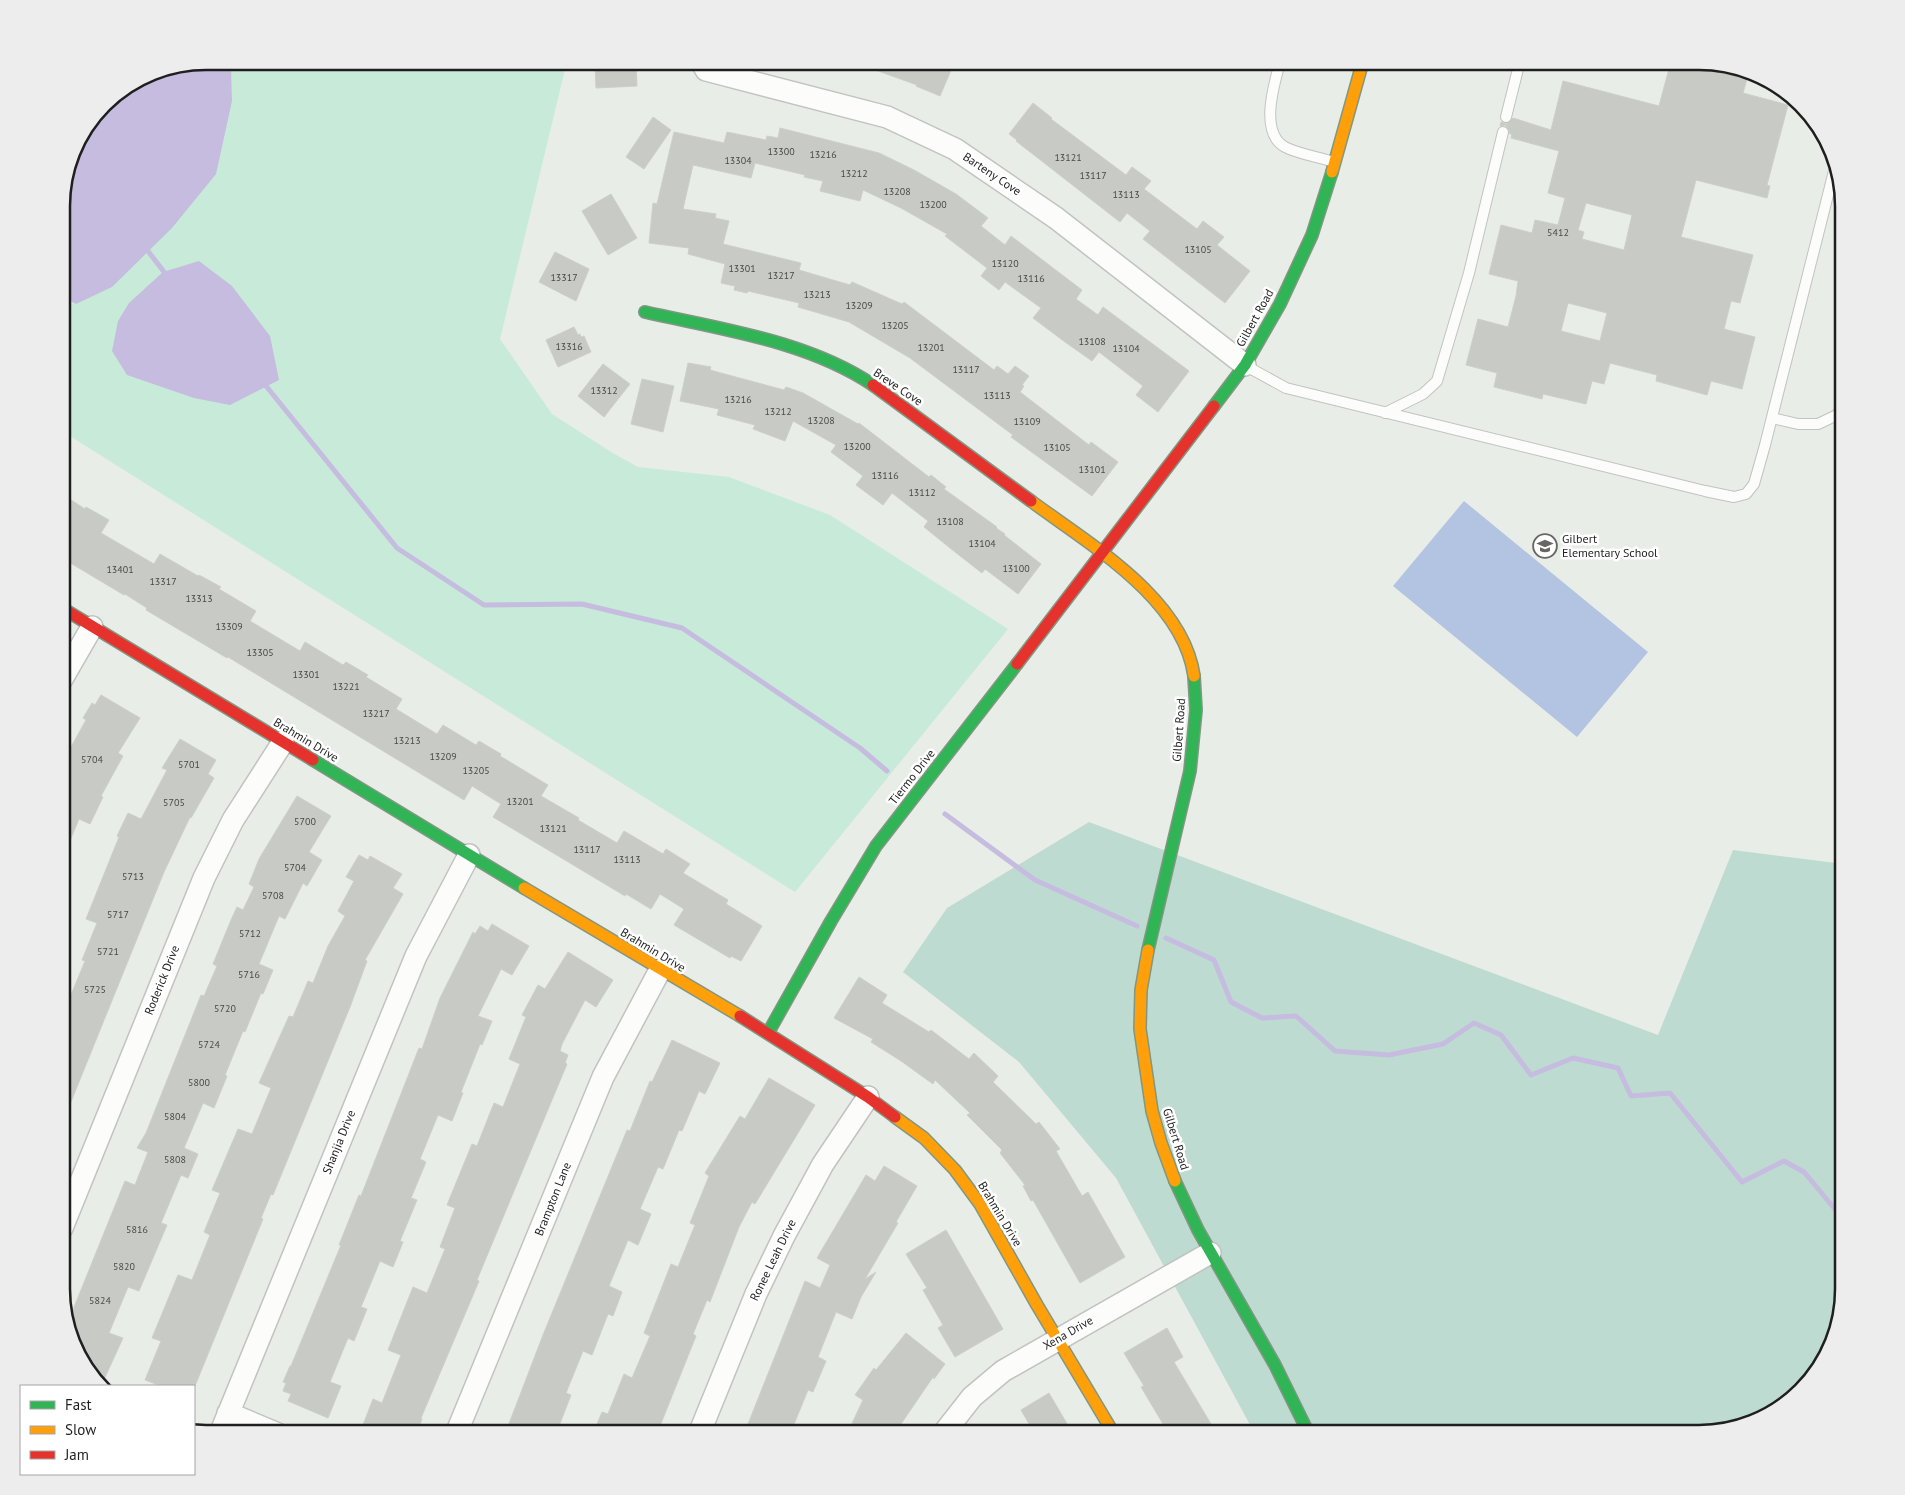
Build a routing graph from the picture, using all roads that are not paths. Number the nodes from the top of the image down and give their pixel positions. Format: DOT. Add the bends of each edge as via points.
graph roads {
  1 [pos="706,70"];
  2 [pos="1278,70"];
  3 [pos="1361,70"];
  4 [pos="1518,70"];
  5 [pos="1506,117"];
  6 [pos="1503,132"];
  7 [pos="1335,162"];
  8 [pos="1832,179"];
  9 [pos="645,312"];
  10 [pos="1245,365"];
  11 [pos="1385,413"];
  12 [pos="1835,416"];
  13 [pos="1772,418"];
  14 [pos="1102,554"];
  15 [pos="70,613"];
  16 [pos="92,626"];
  17 [pos="70,665"];
  18 [pos="283,742"];
  19 [pos="469,856"];
  20 [pos="660,970"];
  21 [pos="768,1033"];
  22 [pos="868,1097"];
  23 [pos="70,1208"];
  24 [pos="1210,1253"];
  25 [pos="1058,1339"];
  26 [pos="228,1413"];
  27 [pos="223,1425"];
  28 [pos="257,1425"];
  29 [pos="460,1425"];
  30 [pos="703,1425"];
  31 [pos="950,1425"];
  32 [pos="1109,1425"];
  33 [pos="1305,1425"];
  1 -- 10 [label="street, Barteny Cove" via="887,117 955,149 1056,218"];
  2 -- 7 [label="lane" via="1270,126 1274,137 1284,147"];
  3 -- 7 [label="street, Gilbert Road"];
  4 -- 5 [label="lane"];
  6 -- 11 [label="lane" via="1469,272 1437,381 1423,394"];
  7 -- 10 [label="street, Gilbert Road" via="1312,235 1280,304"];
  8 -- 13 [label="lane"];
  9 -- 14 [label="street, Breve Cove" via="774,342 828,360 901,405"];
  10 -- 11 [label="lane" via="1286,388"];
  10 -- 14 [label="street, Gilbert Road"];
  11 -- 13 [label="lane" via="1734,497 1746,494 1754,484"];
  12 -- 13 [label="lane" via="1818,424 1798,424"];
  14 -- 21 [label="street, Tiermo Drive" via="876,846"];
  14 -- 24 [label="street, Gilbert Road" via="1153,597 1173,622 1188,653 1195,693 1195,736 1187,786 1144,966 1140,1024 1146,1076 1161,1143 1176,1183"];
  15 -- 16 [label="street, Brahmin Drive"];
  16 -- 17 [label="street"];
  16 -- 18 [label="street, Brahmin Drive"];
  18 -- 19 [label="street, Brahmin Drive"];
  18 -- 23 [label="street, Roderick Drive" via="232,820 204,878"];
  19 -- 20 [label="street, Brahmin Drive"];
  19 -- 26 [label="street, Shanjia Drive" via="416,956"];
  20 -- 21 [label="street, Brahmin Drive"];
  20 -- 29 [label="street, Brampton Lane" via="603,1077"];
  21 -- 22 [label="street, Brahmin Drive"];
  22 -- 25 [label="street, Brahmin Drive" via="924,1138 955,1170 980,1204"];
  22 -- 30 [label="street, Ronee Leah Drive" via="824,1164 784,1236 756,1294"];
  24 -- 25 [label="street, Xena Drive"];
  24 -- 33 [label="street, Gilbert Road" via="1280,1374"];
  25 -- 31 [label="street, Xena Drive" via="1003,1371 972,1397"];
  25 -- 32 [label="street, Brahmin Drive"];
  26 -- 27 [label="street, Shanjia Drive"];
  26 -- 28 [label="street"];
}
